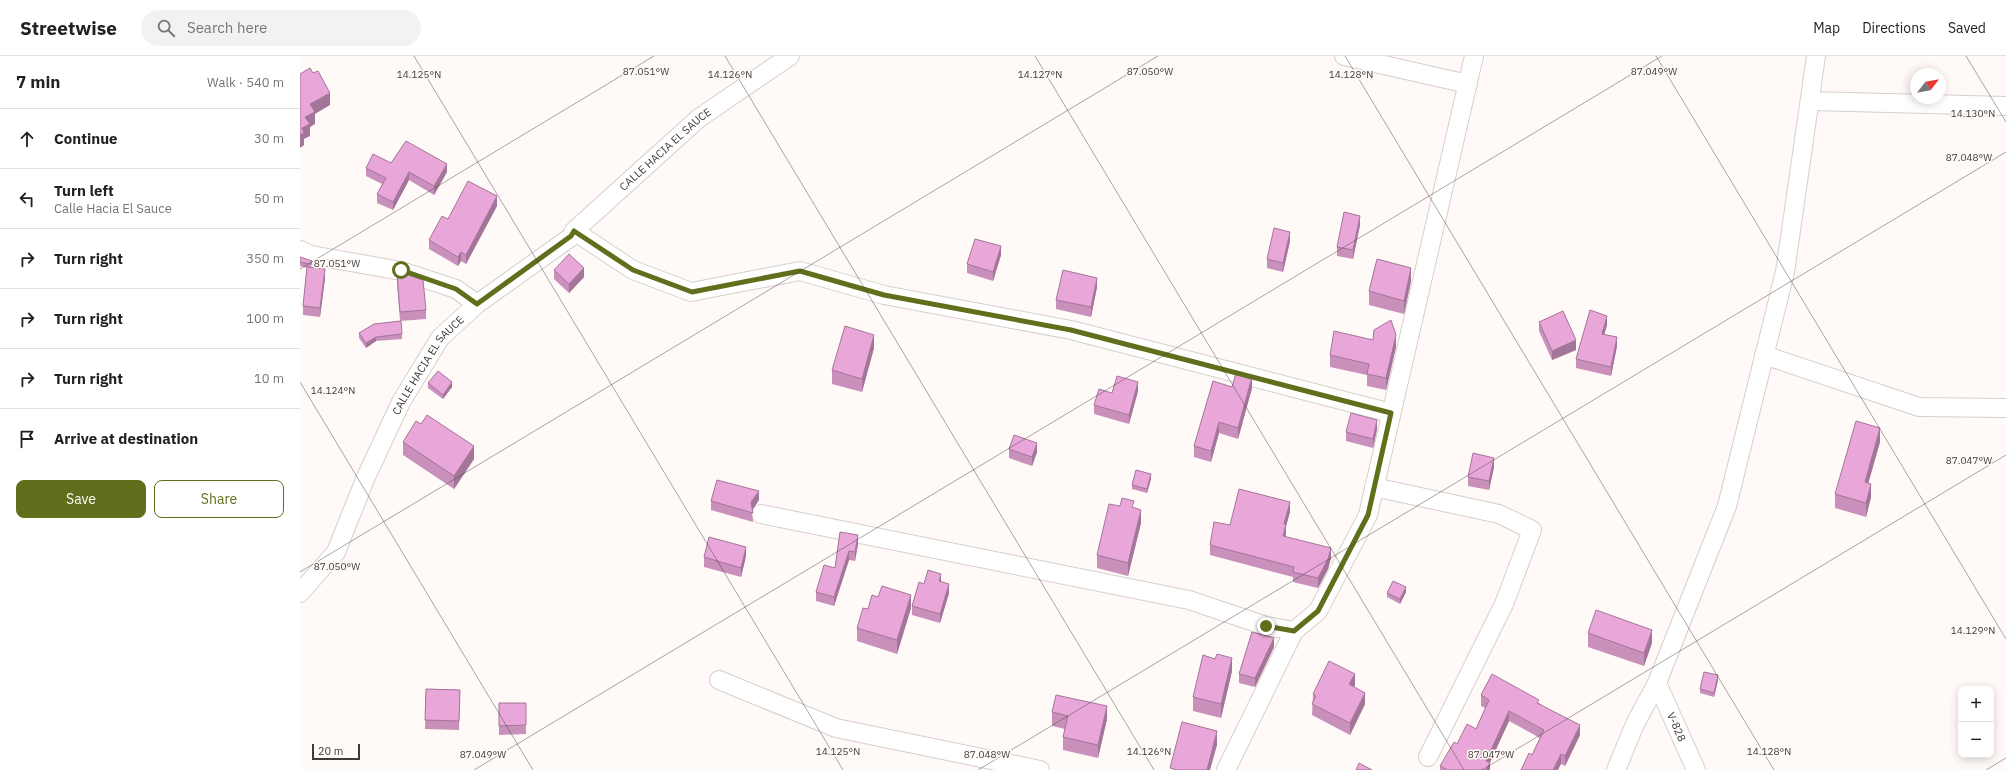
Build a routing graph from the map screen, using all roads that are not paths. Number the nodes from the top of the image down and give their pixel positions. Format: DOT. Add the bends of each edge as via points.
graph roads {
  1 [pos="790,56"];
  2 [pos="1344,56"];
  3 [pos="1474,56"];
  4 [pos="1816,56"];
  5 [pos="1468,84"];
  6 [pos="1810,101"];
  7 [pos="2006,106"];
  8 [pos="574,231"];
  9 [pos="300,250"];
  10 [pos="477,304"];
  11 [pos="1764,355"];
  12 [pos="2006,408"];
  13 [pos="1391,413"];
  14 [pos="1374,487"];
  15 [pos="761,514"];
  16 [pos="301,592"];
  17 [pos="1294,631"];
  18 [pos="719,680"];
  19 [pos="1657,683"];
  20 [pos="1428,757"];
  21 [pos="1040,770"];
  22 [pos="1226,770"];
  23 [pos="1616,770"];
  24 [pos="1696,770"];
  1 -- 8 [label="street, CALLE HACIA EL SAUCE" via="699,118"];
  2 -- 5 [label="street"];
  3 -- 5 [label="street"];
  4 -- 6 [label="street"];
  5 -- 13 [label="street"];
  6 -- 7 [label="street"];
  6 -- 11 [label="street" via="1785,272"];
  8 -- 10 [label="street, CALLE HACIA EL SAUCE" via="571,236"];
  8 -- 13 [label="street" via="633,270 692,292 800,271 884,295 1071,330"];
  9 -- 10 [label="street" via="311,255 401,270 456,289"];
  10 -- 16 [label="street, CALLE HACIA EL SAUCE" via="440,338 409,389 366,477 336,552"];
  11 -- 12 [label="street" via="1919,407"];
  11 -- 19 [label="street" via="1727,506"];
  13 -- 14 [label="street"];
  14 -- 17 [label="street" via="1368,515 1318,611"];
  14 -- 20 [label="street" via="1499,514 1532,530 1504,604"];
  15 -- 17 [label="street" via="1189,600 1266,626"];
  17 -- 22 [label="street"];
  18 -- 21 [label="street" via="836,728"];
  19 -- 23 [label="street" via="1634,724"];
  19 -- 24 [label="street, V-828"];
}
